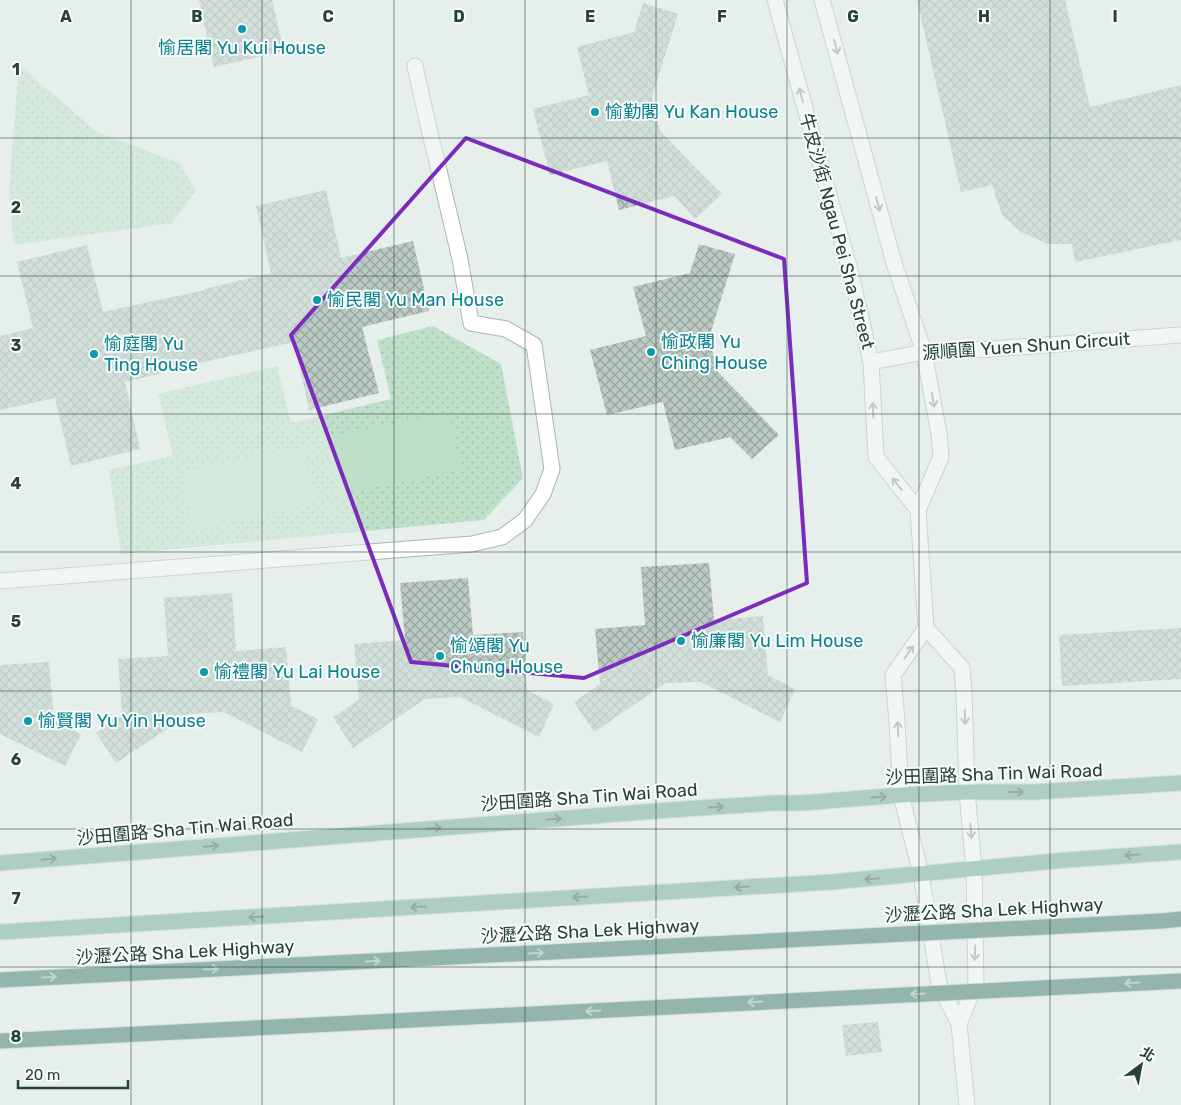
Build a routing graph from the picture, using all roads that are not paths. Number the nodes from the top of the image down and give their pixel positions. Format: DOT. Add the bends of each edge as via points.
graph roads {
  1 [pos="775,0"];
  2 [pos="822,0"];
  3 [pos="416,66"];
  4 [pos="1181,335"];
  5 [pos="924,352"];
  6 [pos="871,362"];
  7 [pos="918,510"];
  8 [pos="0,581"];
  9 [pos="926,628"];
  10 [pos="1181,783"];
  11 [pos="967,792"];
  12 [pos="901,795"];
  13 [pos="1181,852"];
  14 [pos="0,862"];
  15 [pos="974,869"];
  16 [pos="921,874"];
  17 [pos="1181,919"];
  18 [pos="0,932"];
  19 [pos="0,980"];
  20 [pos="1181,980"];
  21 [pos="959,1024"];
  22 [pos="0,1041"];
  23 [pos="967,1105"];
  6 -- 1 [label="street, 牛皮沙街 Ngau Pei Sha Street, one-way" via="851,274"];
  2 -- 5 [label="street, one-way" via="894,263"];
  3 -- 8 [label="street" via="460,259 471,324 506,329 534,345 552,469 543,494 525,520 502,537 472,544"];
  4 -- 5 [label="street, 源順圍 Yuen Shun Circuit"];
  5 -- 6 [label="street, 源順圍 Yuen Shun Circuit"];
  5 -- 7 [label="street, one-way" via="941,457"];
  7 -- 6 [label="street, 牛皮沙街 Ngau Pei Sha Street, one-way" via="876,457"];
  7 -- 9 [label="street"];
  9 -- 11 [label="street, one-way" via="962,668"];
  12 -- 9 [label="street, one-way" via="893,675"];
  11 -- 10 [label="main road, 沙田圍路 Sha Tin Wai Road, one-way" via="1035,792"];
  11 -- 12 [label="main road, 沙田圍路 Sha Tin Wai Road"];
  11 -- 15 [label="street, one-way"];
  14 -- 12 [label="main road, 沙田圍路 Sha Tin Wai Road, one-way"];
  12 -- 16 [label="street"];
  13 -- 15 [label="main road, one-way"];
  15 -- 16 [label="main road"];
  15 -- 21 [label="street, one-way" via="976,983"];
  16 -- 18 [label="main road, one-way"];
  16 -- 21 [label="street" via="939,984"];
  19 -- 17 [label="highway, 沙瀝公路 Sha Lek Highway, one-way, bridge"];
  20 -- 22 [label="highway, one-way, bridge"];
  21 -- 23 [label="street"];
}
